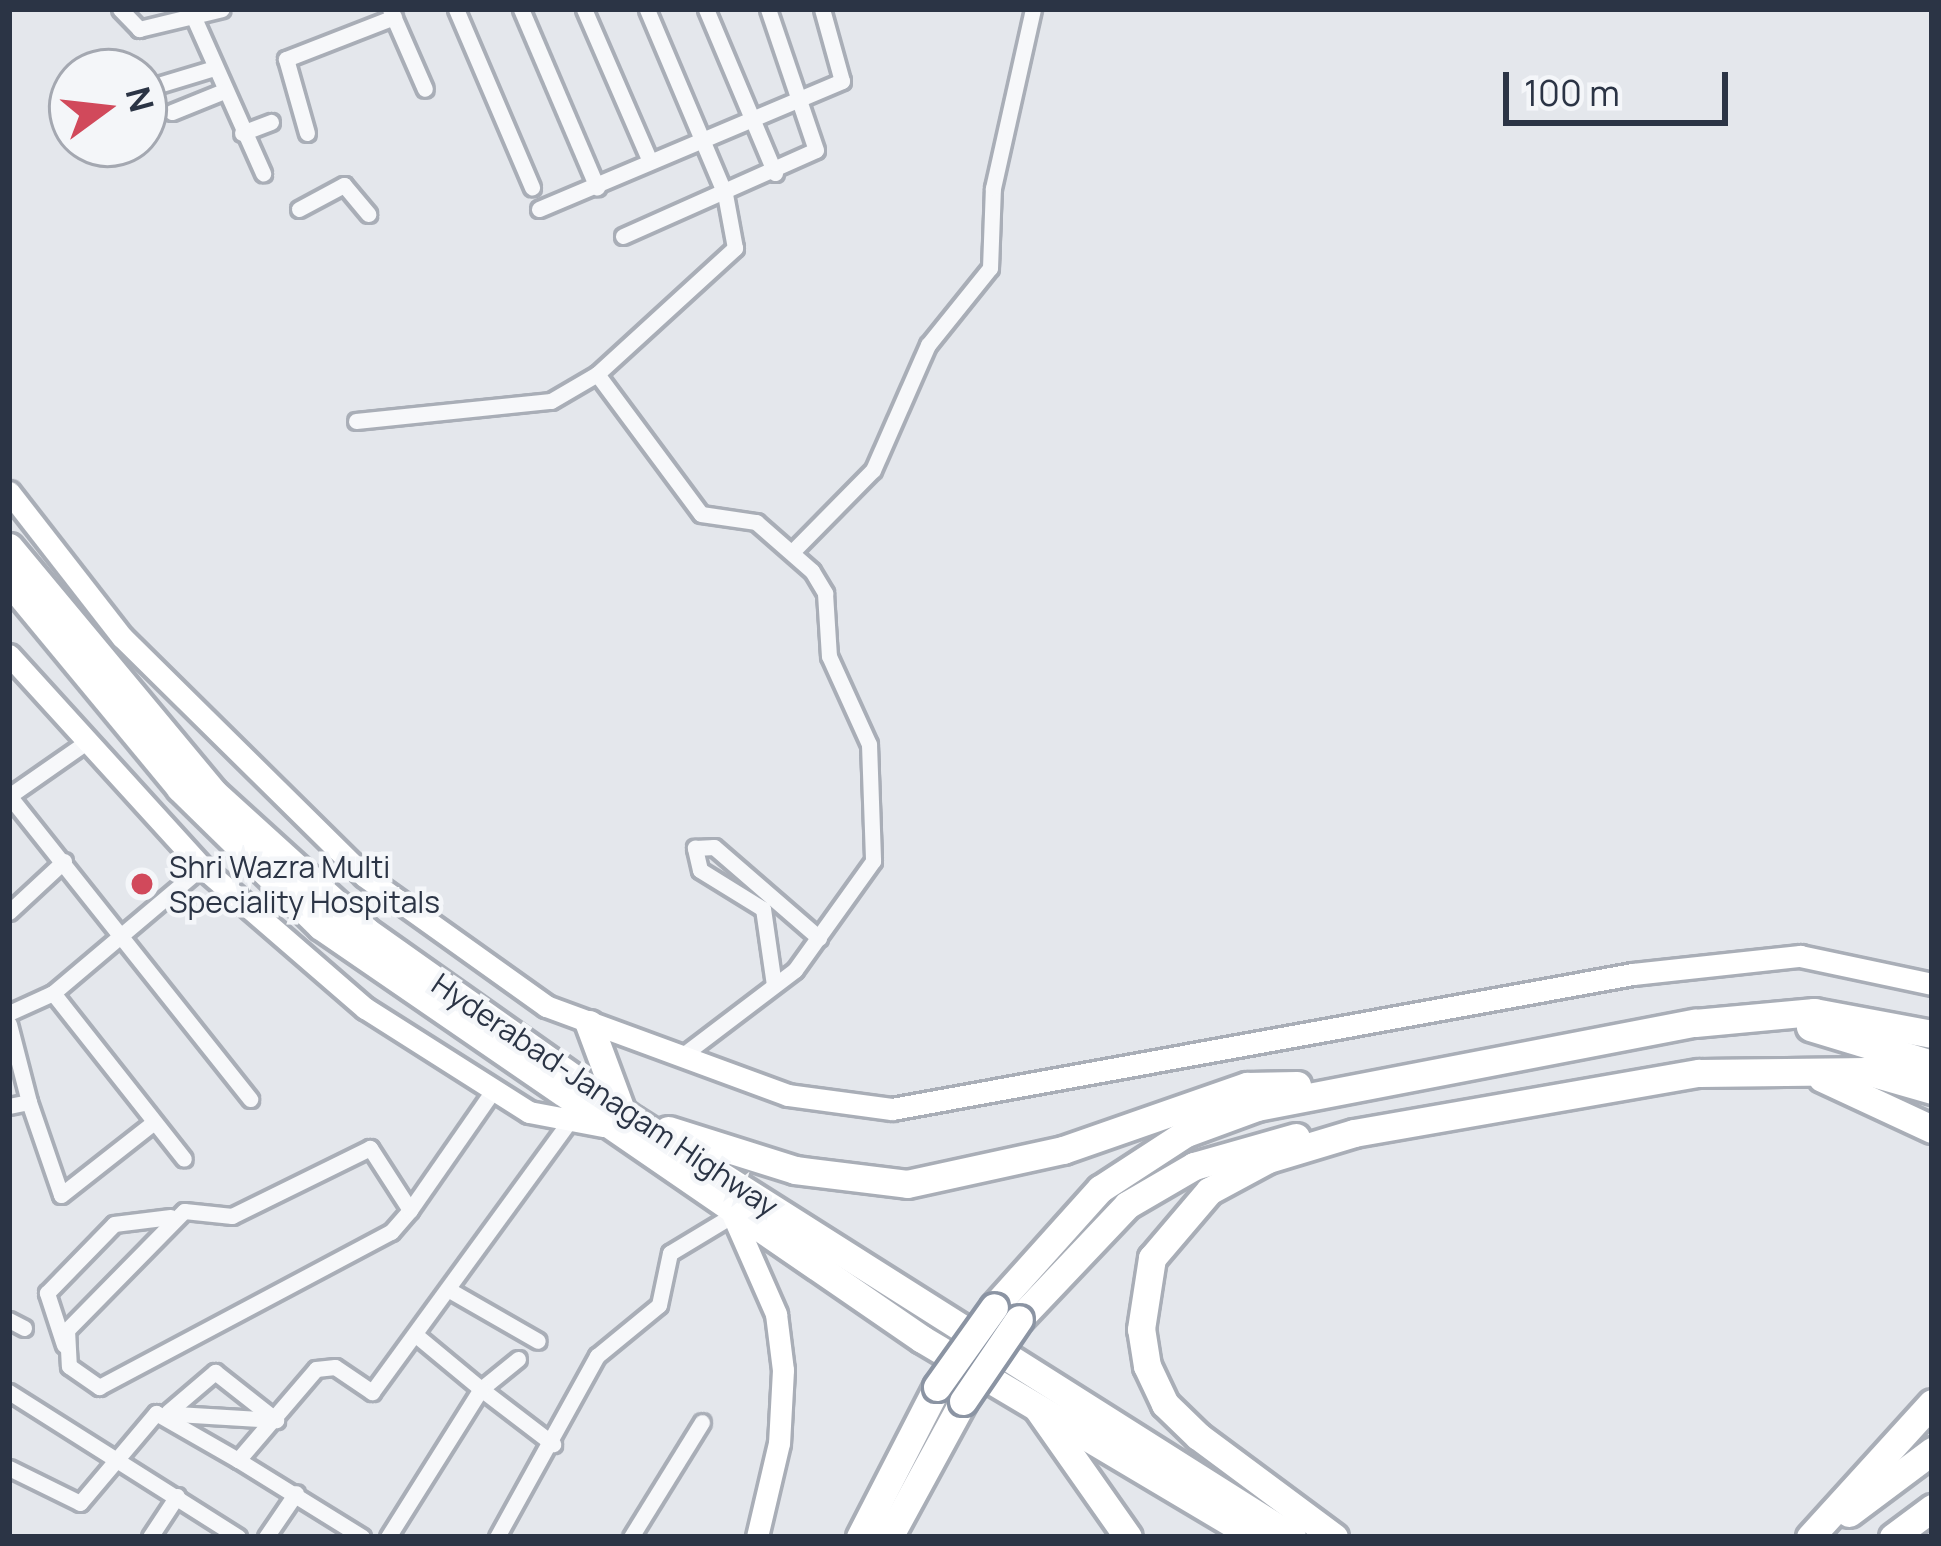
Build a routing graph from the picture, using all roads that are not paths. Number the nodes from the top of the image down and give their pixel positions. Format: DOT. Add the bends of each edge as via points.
graph roads {
  1 [pos="120,9"];
  2 [pos="221,9"];
  3 [pos="456,9"];
  4 [pos="520,9"];
  5 [pos="584,9"];
  6 [pos="647,9"];
  7 [pos="706,9"];
  8 [pos="768,9"];
  9 [pos="822,9"];
  10 [pos="1033,9"];
  11 [pos="392,13"];
  12 [pos="191,14"];
  13 [pos="214,68"];
  14 [pos="168,82"];
  15 [pos="425,89"];
  16 [pos="224,91"];
  17 [pos="800,102"];
  18 [pos="172,112"];
  19 [pos="749,119"];
  20 [pos="272,122"];
  21 [pos="242,133"];
  22 [pos="307,133"];
  23 [pos="702,136"];
  24 [pos="649,159"];
  25 [pos="263,173"];
  26 [pos="775,173"];
  27 [pos="532,187"];
  28 [pos="597,187"];
  29 [pos="724,194"];
  30 [pos="299,209"];
  31 [pos="538,209"];
  32 [pos="368,214"];
  33 [pos="623,236"];
  34 [pos="597,374"];
  35 [pos="356,421"];
  36 [pos="9,492"];
  37 [pos="9,547"];
  38 [pos="794,550"];
  39 [pos="9,581"];
  40 [pos="9,655"];
  41 [pos="82,745"];
  42 [pos="10,797"];
  43 [pos="64,861"];
  44 [pos="202,867"];
  45 [pos="9,912"];
  46 [pos="120,937"];
  47 [pos="819,938"];
  48 [pos="1932,984"];
  49 [pos="774,985"];
  50 [pos="53,993"];
  51 [pos="9,1013"];
  52 [pos="1778,1015"];
  53 [pos="9,1024"];
  54 [pos="589,1024"];
  55 [pos="1932,1034"];
  56 [pos="682,1055"];
  57 [pos="1932,1064"];
  58 [pos="1780,1066"];
  59 [pos="1343,1084"];
  60 [pos="1932,1090"];
  61 [pos="492,1092"];
  62 [pos="250,1099"];
  63 [pos="29,1102"];
  64 [pos="9,1106"];
  65 [pos="619,1118"];
  66 [pos="570,1120"];
  67 [pos="154,1122"];
  68 [pos="1932,1129"];
  69 [pos="1354,1133"];
  70 [pos="184,1159"];
  71 [pos="410,1210"];
  72 [pos="730,1210"];
  73 [pos="171,1217"];
  74 [pos="451,1291"];
  75 [pos="1006,1313"];
  76 [pos="417,1336"];
  77 [pos="538,1341"];
  78 [pos="64,1345"];
  79 [pos="518,1359"];
  80 [pos="481,1390"];
  81 [pos="9,1392"];
  82 [pos="1036,1406"];
  83 [pos="1927,1409"];
  84 [pos="168,1412"];
  85 [pos="276,1420"];
  86 [pos="702,1422"];
  87 [pos="554,1444"];
  88 [pos="1932,1451"];
  89 [pos="118,1456"];
  90 [pos="238,1460"];
  91 [pos="9,1468"];
  92 [pos="296,1493"];
  93 [pos="177,1496"];
  94 [pos="1932,1508"];
  95 [pos="150,1537"];
  96 [pos="238,1537"];
  97 [pos="266,1537"];
  98 [pos="362,1537"];
  99 [pos="388,1537"];
  100 [pos="497,1537"];
  101 [pos="631,1537"];
  102 [pos="757,1537"];
  103 [pos="860,1537"];
  104 [pos="889,1537"];
  105 [pos="1128,1537"];
  106 [pos="1255,1537"];
  107 [pos="1292,1537"];
  108 [pos="1334,1537"];
  109 [pos="1814,1537"];
  110 [pos="1893,1537"];
  1 -- 12 [label="street" via="139,29"];
  2 -- 12 [label="street"];
  3 -- 27 [label="street"];
  4 -- 28 [label="street"];
  5 -- 24 [label="street"];
  6 -- 23 [label="street"];
  7 -- 19 [label="street"];
  8 -- 17 [label="street"];
  9 -- 17 [label="street" via="844,78"];
  10 -- 38 [label="street" via="993,188 990,268 928,345 873,470"];
  11 -- 15 [label="street"];
  11 -- 22 [label="street" via="286,59"];
  12 -- 13 [label="street"];
  13 -- 14 [label="street"];
  13 -- 16 [label="street"];
  16 -- 18 [label="street"];
  16 -- 21 [label="street"];
  17 -- 19 [label="street"];
  17 -- 26 [label="street" via="816,150"];
  19 -- 23 [label="street"];
  19 -- 26 [label="street"];
  20 -- 21 [label="street"];
  21 -- 25 [label="street"];
  23 -- 24 [label="street"];
  23 -- 29 [label="street"];
  24 -- 28 [label="street"];
  26 -- 29 [label="street"];
  28 -- 31 [label="street"];
  29 -- 33 [label="street"];
  29 -- 34 [label="street" via="735,248"];
  30 -- 32 [label="street" via="344,185"];
  34 -- 35 [label="street" via="551,401"];
  34 -- 38 [label="street" via="701,514 756,522"];
  36 -- 54 [label="street" via="122,637 264,785 492,972"];
  37 -- 65 [label="highway, Hyderabad-Janagam Highway" via="141,712 292,870"];
  38 -- 47 [label="street" via="825,593 830,656 869,744 875,817 873,861"];
  39 -- 65 [label="highway, Hyderabad-Janagam Highway" via="180,788 321,926"];
  40 -- 41 [label="street"];
  41 -- 42 [label="street"];
  41 -- 44 [label="street"];
  42 -- 43 [label="street"];
  43 -- 45 [label="street"];
  43 -- 46 [label="street"];
  44 -- 46 [label="street"];
  44 -- 61 [label="street" via="365,1008"];
  46 -- 50 [label="street"];
  46 -- 62 [label="street"];
  47 -- 49 [label="street"];
  47 -- 49 [label="street" via="714,847 694,848 700,870 763,909"];
  48 -- 56 [label="street" via="1800,956 1633,974 892,1108 788,1095"];
  49 -- 56 [label="street"];
  50 -- 51 [label="street"];
  50 -- 67 [label="street"];
  52 -- 55 [label="highway" via="1814,1012"];
  52 -- 57 [label="highway"];
  52 -- 59 [label="highway"];
  53 -- 63 [label="street"];
  54 -- 56 [label="street"];
  54 -- 65 [label="highway"];
  58 -- 60 [label="highway" via="1866,1071"];
  58 -- 68 [label="highway"];
  58 -- 69 [label="highway"];
  59 -- 65 [label="highway" via="1247,1086 1063,1150 907,1184 794,1170"];
  59 -- 75 [label="highway" via="1186,1133 1100,1190"];
  61 -- 66 [label="street"];
  61 -- 71 [label="street"];
  63 -- 64 [label="street"];
  63 -- 67 [label="street" via="66,1196"];
  65 -- 66 [label="street"];
  65 -- 72 [label="highway, Hyderabad-Janagam Highway"];
  65 -- 107 [label="highway, Hyderabad-Janagam Highway"];
  66 -- 74 [label="street"];
  67 -- 70 [label="street"];
  69 -- 75 [label="highway" via="1255,1143 1195,1166 1127,1205"];
  69 -- 108 [label="highway" via="1268,1159 1209,1191 1151,1258 1141,1329 1165,1404"];
  71 -- 73 [label="street" via="370,1148 232,1216"];
  71 -- 78 [label="street" via="391,1232 99,1387 78,1380"];
  72 -- 82 [label="highway, Hyderabad-Janagam Highway"];
  72 -- 87 [label="street" via="678,1243 659,1305 597,1357"];
  72 -- 102 [label="street" via="776,1314 784,1370 779,1443"];
  73 -- 78 [label="street" via="67,1330"];
  73 -- 78 [label="street" via="114,1224 47,1293"];
  74 -- 76 [label="street"];
  74 -- 77 [label="street"];
  75 -- 103 [label="highway, bridge" via="938,1388"];
  75 -- 104 [label="highway, bridge"];
  76 -- 80 [label="street"];
  76 -- 85 [label="street" via="372,1392 322,1366"];
  79 -- 80 [label="street"];
  80 -- 87 [label="street"];
  80 -- 99 [label="street"];
  81 -- 89 [label="street"];
  82 -- 105 [label="highway"];
  82 -- 106 [label="highway, Hyderabad-Janagam Highway"];
  83 -- 109 [label="highway"];
  84 -- 85 [label="street"];
  84 -- 85 [label="street" via="208,1372"];
  84 -- 89 [label="street" via="145,1418"];
  84 -- 90 [label="street"];
  85 -- 90 [label="street"];
  86 -- 101 [label="street"];
  87 -- 100 [label="street"];
  88 -- 109 [label="highway"];
  89 -- 91 [label="street" via="80,1504"];
  89 -- 93 [label="street"];
  90 -- 92 [label="street"];
  92 -- 97 [label="street"];
  92 -- 98 [label="street"];
  93 -- 95 [label="street"];
  93 -- 96 [label="street"];
  94 -- 110 [label="highway"];
}
